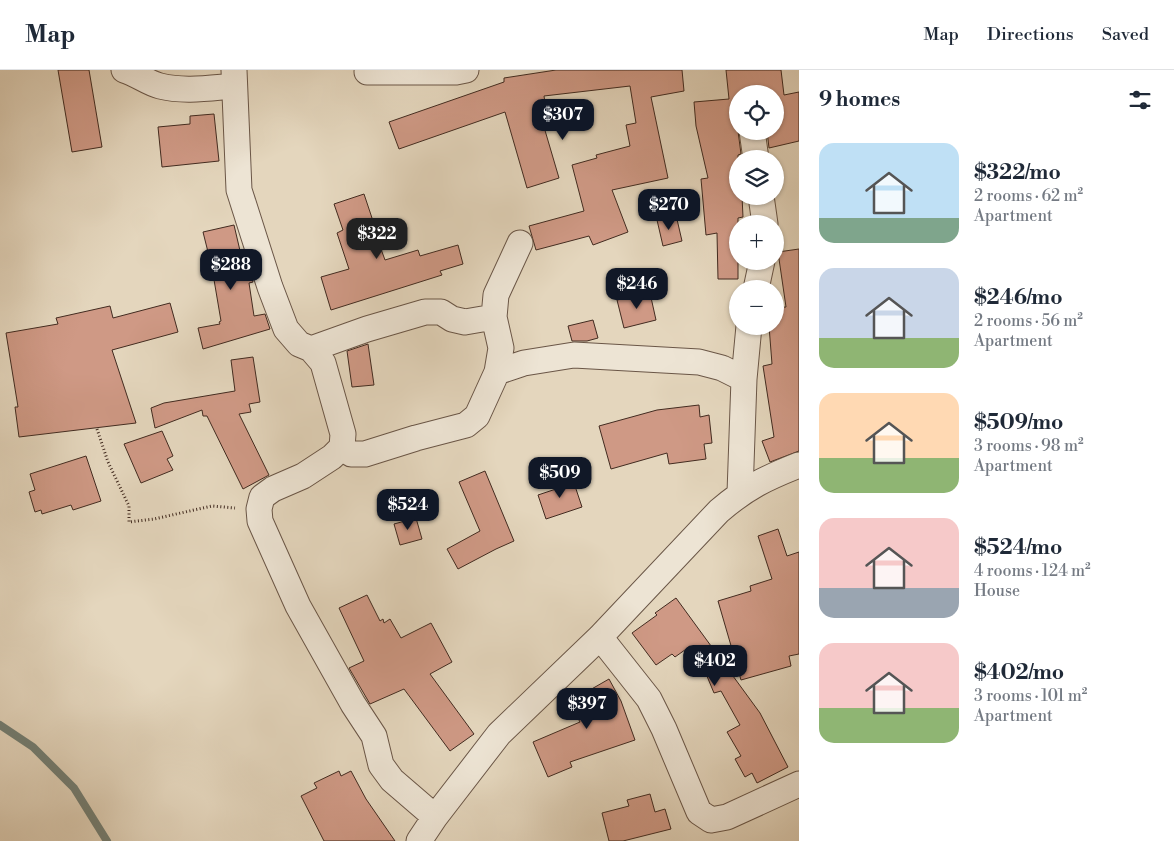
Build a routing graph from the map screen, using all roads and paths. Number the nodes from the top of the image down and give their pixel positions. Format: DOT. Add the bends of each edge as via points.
graph roads {
  1 [pos="124,70"];
  2 [pos="466,70"];
  3 [pos="367,72"];
  4 [pos="234,78"];
  5 [pos="520,243"];
  6 [pos="494,317"];
  7 [pos="748,335"];
  8 [pos="311,349"];
  9 [pos="497,372"];
  10 [pos="744,379"];
  11 [pos="97,429"];
  12 [pos="342,447"];
  13 [pos="799,465"];
  14 [pos="740,493"];
  15 [pos="260,521"];
  16 [pos="600,637"];
  17 [pos="799,784"];
  18 [pos="435,817"];
  19 [pos="420,841"];
  1 -- 4 [label="street" via="158,85 185,89"];
  2 -- 3 [label="street"];
  4 -- 8 [label="street" via="239,190 286,329 299,344"];
  5 -- 6 [label="street" via="496,295"];
  6 -- 8 [label="street" via="465,322 441,312 424,312"];
  6 -- 9 [label="street" via="501,348"];
  7 -- 10 [label="street"];
  8 -- 12 [label="street" via="323,363 340,420"];
  9 -- 10 [label="street" via="524,363 574,354 699,362 722,368"];
  9 -- 12 [label="street" via="476,416 466,425 365,454 351,454"];
  10 -- 14 [label="street"];
  11 -- 15 [label="path" via="108,462 129,506 129,522 212,506 244,509"];
  12 -- 15 [label="street" via="310,471 262,497"];
  13 -- 14 [label="street"];
  14 -- 16 [label="street" via="719,511"];
  15 -- 18 [label="street" via="298,606 374,736 381,765 392,780"];
  16 -- 17 [label="street" via="649,699 699,812 711,820 727,817"];
  16 -- 18 [label="street" via="499,734"];
  18 -- 19 [label="street"];
}
